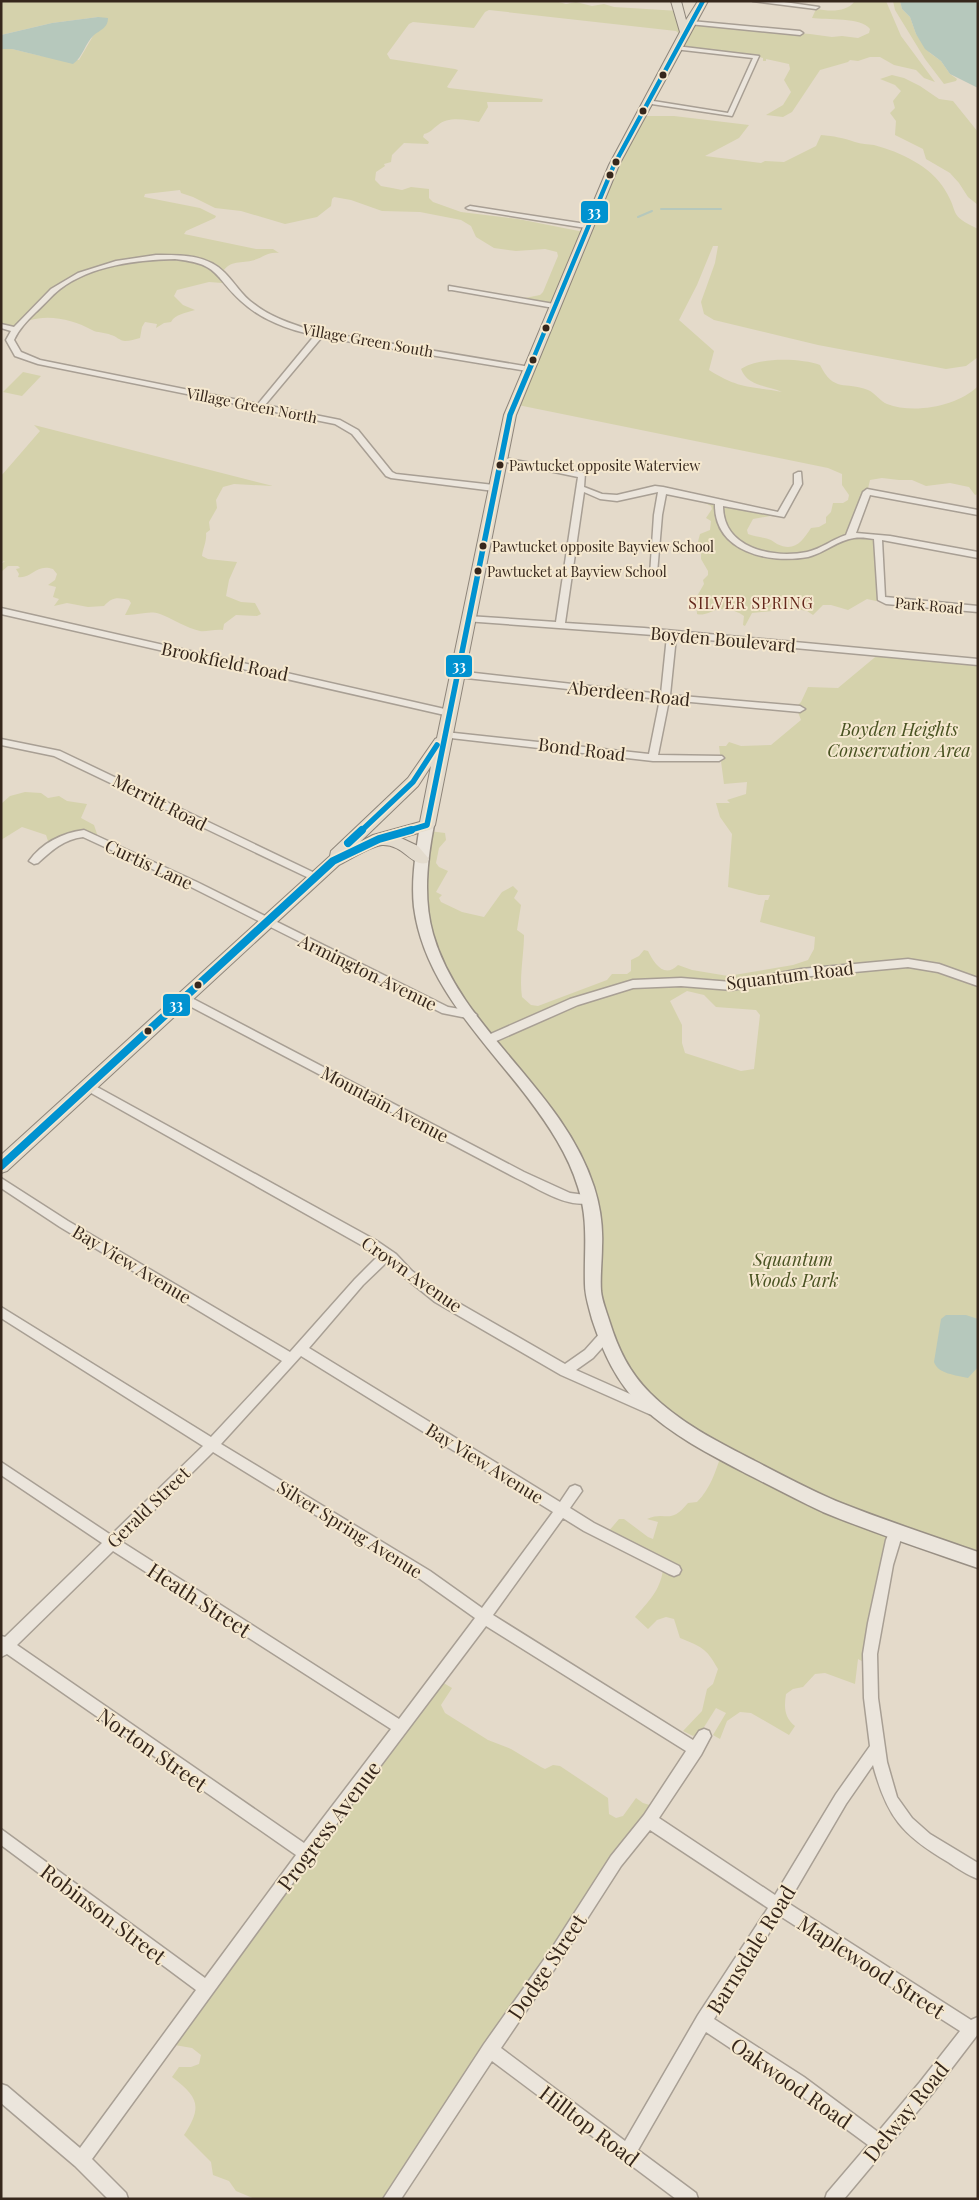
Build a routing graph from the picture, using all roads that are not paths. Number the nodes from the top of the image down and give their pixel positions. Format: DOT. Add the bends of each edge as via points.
graph roads {
  1 [pos="703,1"];
  2 [pos="756,1"];
  3 [pos="678,6"];
  4 [pos="816,7"];
  5 [pos="696,11"];
  6 [pos="686,26"];
  7 [pos="800,33"];
  8 [pos="676,48"];
  9 [pos="647,102"];
  10 [pos="470,208"];
  11 [pos="586,226"];
  12 [pos="452,288"];
  13 [pos="554,306"];
  14 [pos="1,326"];
  15 [pos="14,329"];
  16 [pos="319,335"];
  17 [pos="527,369"];
  18 [pos="260,406"];
  19 [pos="501,459"];
  20 [pos="798,474"];
  21 [pos="494,488"];
  22 [pos="580,488"];
  23 [pos="664,490"];
  24 [pos="719,501"];
  25 [pos="978,513"];
  26 [pos="850,536"];
  27 [pos="878,538"];
  28 [pos="978,555"];
  29 [pos="654,573"];
  30 [pos="978,609"];
  31 [pos="1,611"];
  32 [pos="468,619"];
  33 [pos="560,626"];
  34 [pos="672,634"];
  35 [pos="978,662"];
  36 [pos="457,674"];
  37 [pos="665,697"];
  38 [pos="800,709"];
  39 [pos="449,713"];
  40 [pos="445,735"];
  41 [pos="1,742"];
  42 [pos="653,758"];
  43 [pos="720,758"];
  44 [pos="427,822"];
  45 [pos="379,840"];
  46 [pos="336,857"];
  47 [pos="421,859"];
  48 [pos="34,861"];
  49 [pos="315,877"];
  50 [pos="267,922"];
  51 [pos="978,982"];
  52 [pos="184,998"];
  53 [pos="472,1016"];
  54 [pos="490,1039"];
  55 [pos="88,1086"];
  56 [pos="2,1164"];
  57 [pos="1,1182"];
  58 [pos="589,1199"];
  59 [pos="388,1254"];
  60 [pos="1,1312"];
  61 [pos="606,1336"];
  62 [pos="295,1354"];
  63 [pos="565,1371"];
  64 [pos="660,1413"];
  65 [pos="212,1445"];
  66 [pos="1,1468"];
  67 [pos="575,1491"];
  68 [pos="561,1510"];
  69 [pos="896,1532"];
  70 [pos="111,1542"];
  71 [pos="978,1560"];
  72 [pos="674,1570"];
  73 [pos="484,1617"];
  74 [pos="3,1647"];
  75 [pos="401,1728"];
  76 [pos="704,1736"];
  77 [pos="877,1748"];
  78 [pos="696,1750"];
  79 [pos="649,1820"];
  80 [pos="1,1836"];
  81 [pos="306,1853"];
  82 [pos="978,1872"];
  83 [pos="778,1905"];
  84 [pos="208,1989"];
  85 [pos="704,2022"];
  86 [pos="974,2027"];
  87 [pos="490,2050"];
  88 [pos="1,2092"];
  89 [pos="879,2143"];
  90 [pos="627,2153"];
  91 [pos="80,2160"];
  92 [pos="120,2199"];
  93 [pos="391,2199"];
  94 [pos="690,2199"];
  95 [pos="833,2199"];
  1 -- 5 [label="main road"];
  2 -- 4 [label="street"];
  3 -- 5 [label="main road"];
  3 -- 6 [label="main road"];
  5 -- 6 [label="main road"];
  6 -- 7 [label="street"];
  6 -- 8 [label="main road"];
  8 -- 9 [label="main road"];
  8 -- 9 [label="street" via="757,57 730,115"];
  9 -- 11 [label="main road"];
  10 -- 11 [label="street"];
  11 -- 13 [label="main road"];
  12 -- 13 [label="street"];
  13 -- 17 [label="main road"];
  14 -- 15 [label="street"];
  15 -- 16 [label="street, Village Green South" via="69,279 110,265 149,258 171,258 208,264 255,308"];
  15 -- 18 [label="street, Village Green North" via="10,340 15,351 38,362"];
  16 -- 17 [label="street, Village Green South"];
  16 -- 18 [label="street"];
  17 -- 19 [label="main road" via="510,415"];
  18 -- 21 [label="street, Village Green North" via="337,422 355,432 394,476"];
  19 -- 21 [label="main road"];
  19 -- 22 [label="street" via="582,475"];
  20 -- 24 [label="street" via="798,484 781,515"];
  21 -- 32 [label="main road"];
  22 -- 23 [label="street" via="600,496 617,498"];
  22 -- 33 [label="street"];
  23 -- 24 [label="street"];
  23 -- 29 [label="street" via="658,515"];
  24 -- 26 [label="street" via="718,517 728,536 759,552 782,556 808,554"];
  25 -- 26 [label="street" via="867,492"];
  26 -- 27 [label="street"];
  27 -- 28 [label="street"];
  27 -- 30 [label="street, Park Road" via="881,598"];
  31 -- 39 [label="street, Brookfield Road"];
  32 -- 33 [label="street, Boyden Boulevard"];
  32 -- 36 [label="main road"];
  33 -- 34 [label="street, Boyden Boulevard"];
  34 -- 35 [label="street, Boyden Boulevard"];
  34 -- 37 [label="street"];
  36 -- 37 [label="street, Aberdeen Road"];
  36 -- 39 [label="main road"];
  37 -- 38 [label="street, Aberdeen Road"];
  37 -- 42 [label="street"];
  39 -- 40 [label="main road"];
  40 -- 42 [label="street, Bond Road"];
  40 -- 44 [label="main road"];
  40 -- 46 [label="main road" via="413,782"];
  41 -- 49 [label="street, Merritt Road" via="57,753"];
  42 -- 43 [label="street, Bond Road"];
  44 -- 45 [label="main road"];
  44 -- 46 [label="main road" via="381,831"];
  44 -- 47 [label="main road"];
  45 -- 46 [label="main road"];
  45 -- 47 [label="main road" via="404,843"];
  46 -- 49 [label="main road"];
  47 -- 53 [label="main road" via="421,908 428,941 440,970"];
  48 -- 50 [label="street, Curtis Lane" via="69,834 84,833"];
  49 -- 50 [label="main road"];
  50 -- 52 [label="main road"];
  50 -- 53 [label="street, Armington Avenue" via="446,1010"];
  51 -- 54 [label="street, Squantum Road" via="939,968 908,963 800,973 732,986 681,982 633,984 574,1002"];
  52 -- 55 [label="main road"];
  52 -- 58 [label="street, Mountain Avenue" via="520,1175 569,1198"];
  53 -- 54 [label="main road"];
  54 -- 58 [label="main road" via="523,1080 573,1153"];
  55 -- 56 [label="main road"];
  55 -- 59 [label="street, Crown Avenue"];
  57 -- 62 [label="street, Bay View Avenue" via="64,1224"];
  58 -- 61 [label="main road" via="595,1240 593,1292"];
  59 -- 62 [label="street, Gerald Street"];
  59 -- 63 [label="street, Crown Avenue" via="440,1298"];
  60 -- 65 [label="street, Silver Spring Avenue"];
  61 -- 63 [label="street" via="589,1354"];
  61 -- 64 [label="main road" via="623,1374"];
  62 -- 65 [label="street, Gerald Street"];
  62 -- 68 [label="street, Bay View Avenue"];
  63 -- 64 [label="street, Crown Avenue"];
  64 -- 69 [label="main road" via="704,1443 777,1480 836,1509"];
  65 -- 70 [label="street, Gerald Street"];
  65 -- 73 [label="street, Silver Spring Avenue" via="425,1575"];
  66 -- 70 [label="street, Heath Street"];
  67 -- 68 [label="street, Progress Avenue"];
  68 -- 72 [label="street, Bay View Avenue"];
  68 -- 73 [label="street, Progress Avenue"];
  69 -- 71 [label="main road"];
  69 -- 77 [label="street" via="876,1616 870,1662"];
  70 -- 74 [label="street, Gerald Street"];
  70 -- 75 [label="street, Heath Street"];
  73 -- 75 [label="street, Progress Avenue"];
  73 -- 78 [label="street, Silver Spring Avenue"];
  74 -- 81 [label="street, Norton Street"];
  75 -- 81 [label="street, Progress Avenue"];
  76 -- 78 [label="street, Dodge Street"];
  77 -- 82 [label="street" via="889,1797 905,1821 921,1837"];
  77 -- 83 [label="street, Barnsdale Road" via="841,1799"];
  78 -- 79 [label="street, Dodge Street"];
  79 -- 83 [label="street, Maplewood Street"];
  79 -- 87 [label="street, Dodge Street" via="616,1861"];
  80 -- 84 [label="street, Robinson Street"];
  81 -- 84 [label="street, Progress Avenue"];
  83 -- 85 [label="street, Barnsdale Road"];
  83 -- 86 [label="street, Maplewood Street"];
  84 -- 91 [label="street, Progress Avenue"];
  85 -- 89 [label="street, Oakwood Road" via="798,2083"];
  85 -- 90 [label="street, Barnsdale Road"];
  86 -- 89 [label="street, Delway Road"];
  87 -- 90 [label="street, Hilltop Road"];
  87 -- 93 [label="street, Dodge Street"];
  88 -- 91 [label="street"];
  89 -- 95 [label="street, Delway Road"];
  90 -- 94 [label="street, Hilltop Road"];
  91 -- 92 [label="street"];
}
